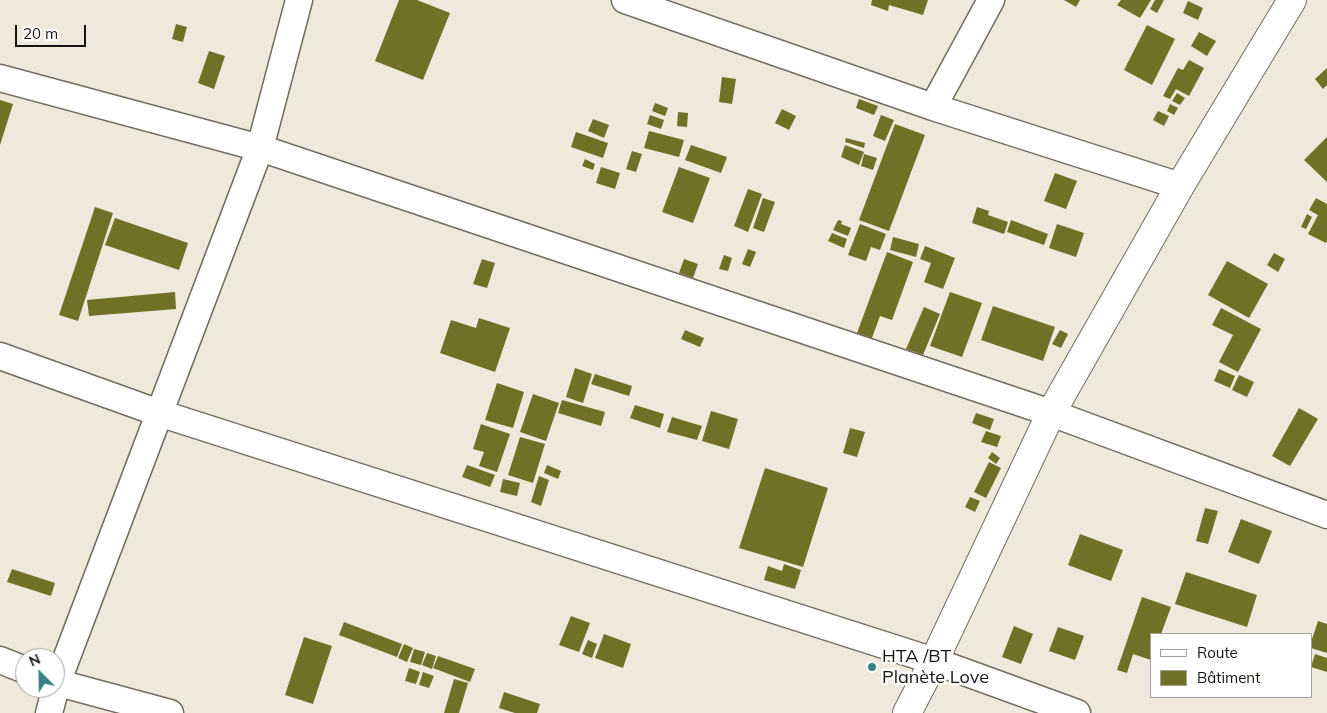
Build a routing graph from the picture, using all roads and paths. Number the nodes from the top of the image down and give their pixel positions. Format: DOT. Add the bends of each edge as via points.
graph roads {
  1 [pos="299,0"];
  2 [pos="625,0"];
  3 [pos="991,0"];
  4 [pos="1292,0"];
  5 [pos="0,78"];
  6 [pos="933,107"];
  7 [pos="260,148"];
  8 [pos="1180,186"];
  9 [pos="0,356"];
  10 [pos="159,413"];
  11 [pos="1052,413"];
  12 [pos="1327,515"];
  13 [pos="65,659"];
  14 [pos="0,660"];
  15 [pos="934,661"];
  16 [pos="15,666"];
  17 [pos="65,685"];
  18 [pos="52,698"];
  19 [pos="49,713"];
  20 [pos="170,713"];
  21 [pos="908,713"];
  22 [pos="1077,713"];
  1 -- 7 [label="street"];
  2 -- 6 [label="street"];
  3 -- 6 [label="street"];
  4 -- 8 [label="street"];
  5 -- 7 [label="street"];
  6 -- 8 [label="street"];
  7 -- 10 [label="street"];
  7 -- 11 [label="street"];
  8 -- 11 [label="street"];
  9 -- 10 [label="street"];
  10 -- 13 [label="street"];
  10 -- 15 [label="street"];
  11 -- 12 [label="street"];
  11 -- 15 [label="street"];
  14 -- 16 [label="street"];
  15 -- 21 [label="street"];
  15 -- 22 [label="street"];
  17 -- 20 [label="street"];
  18 -- 19 [label="street"];
}
